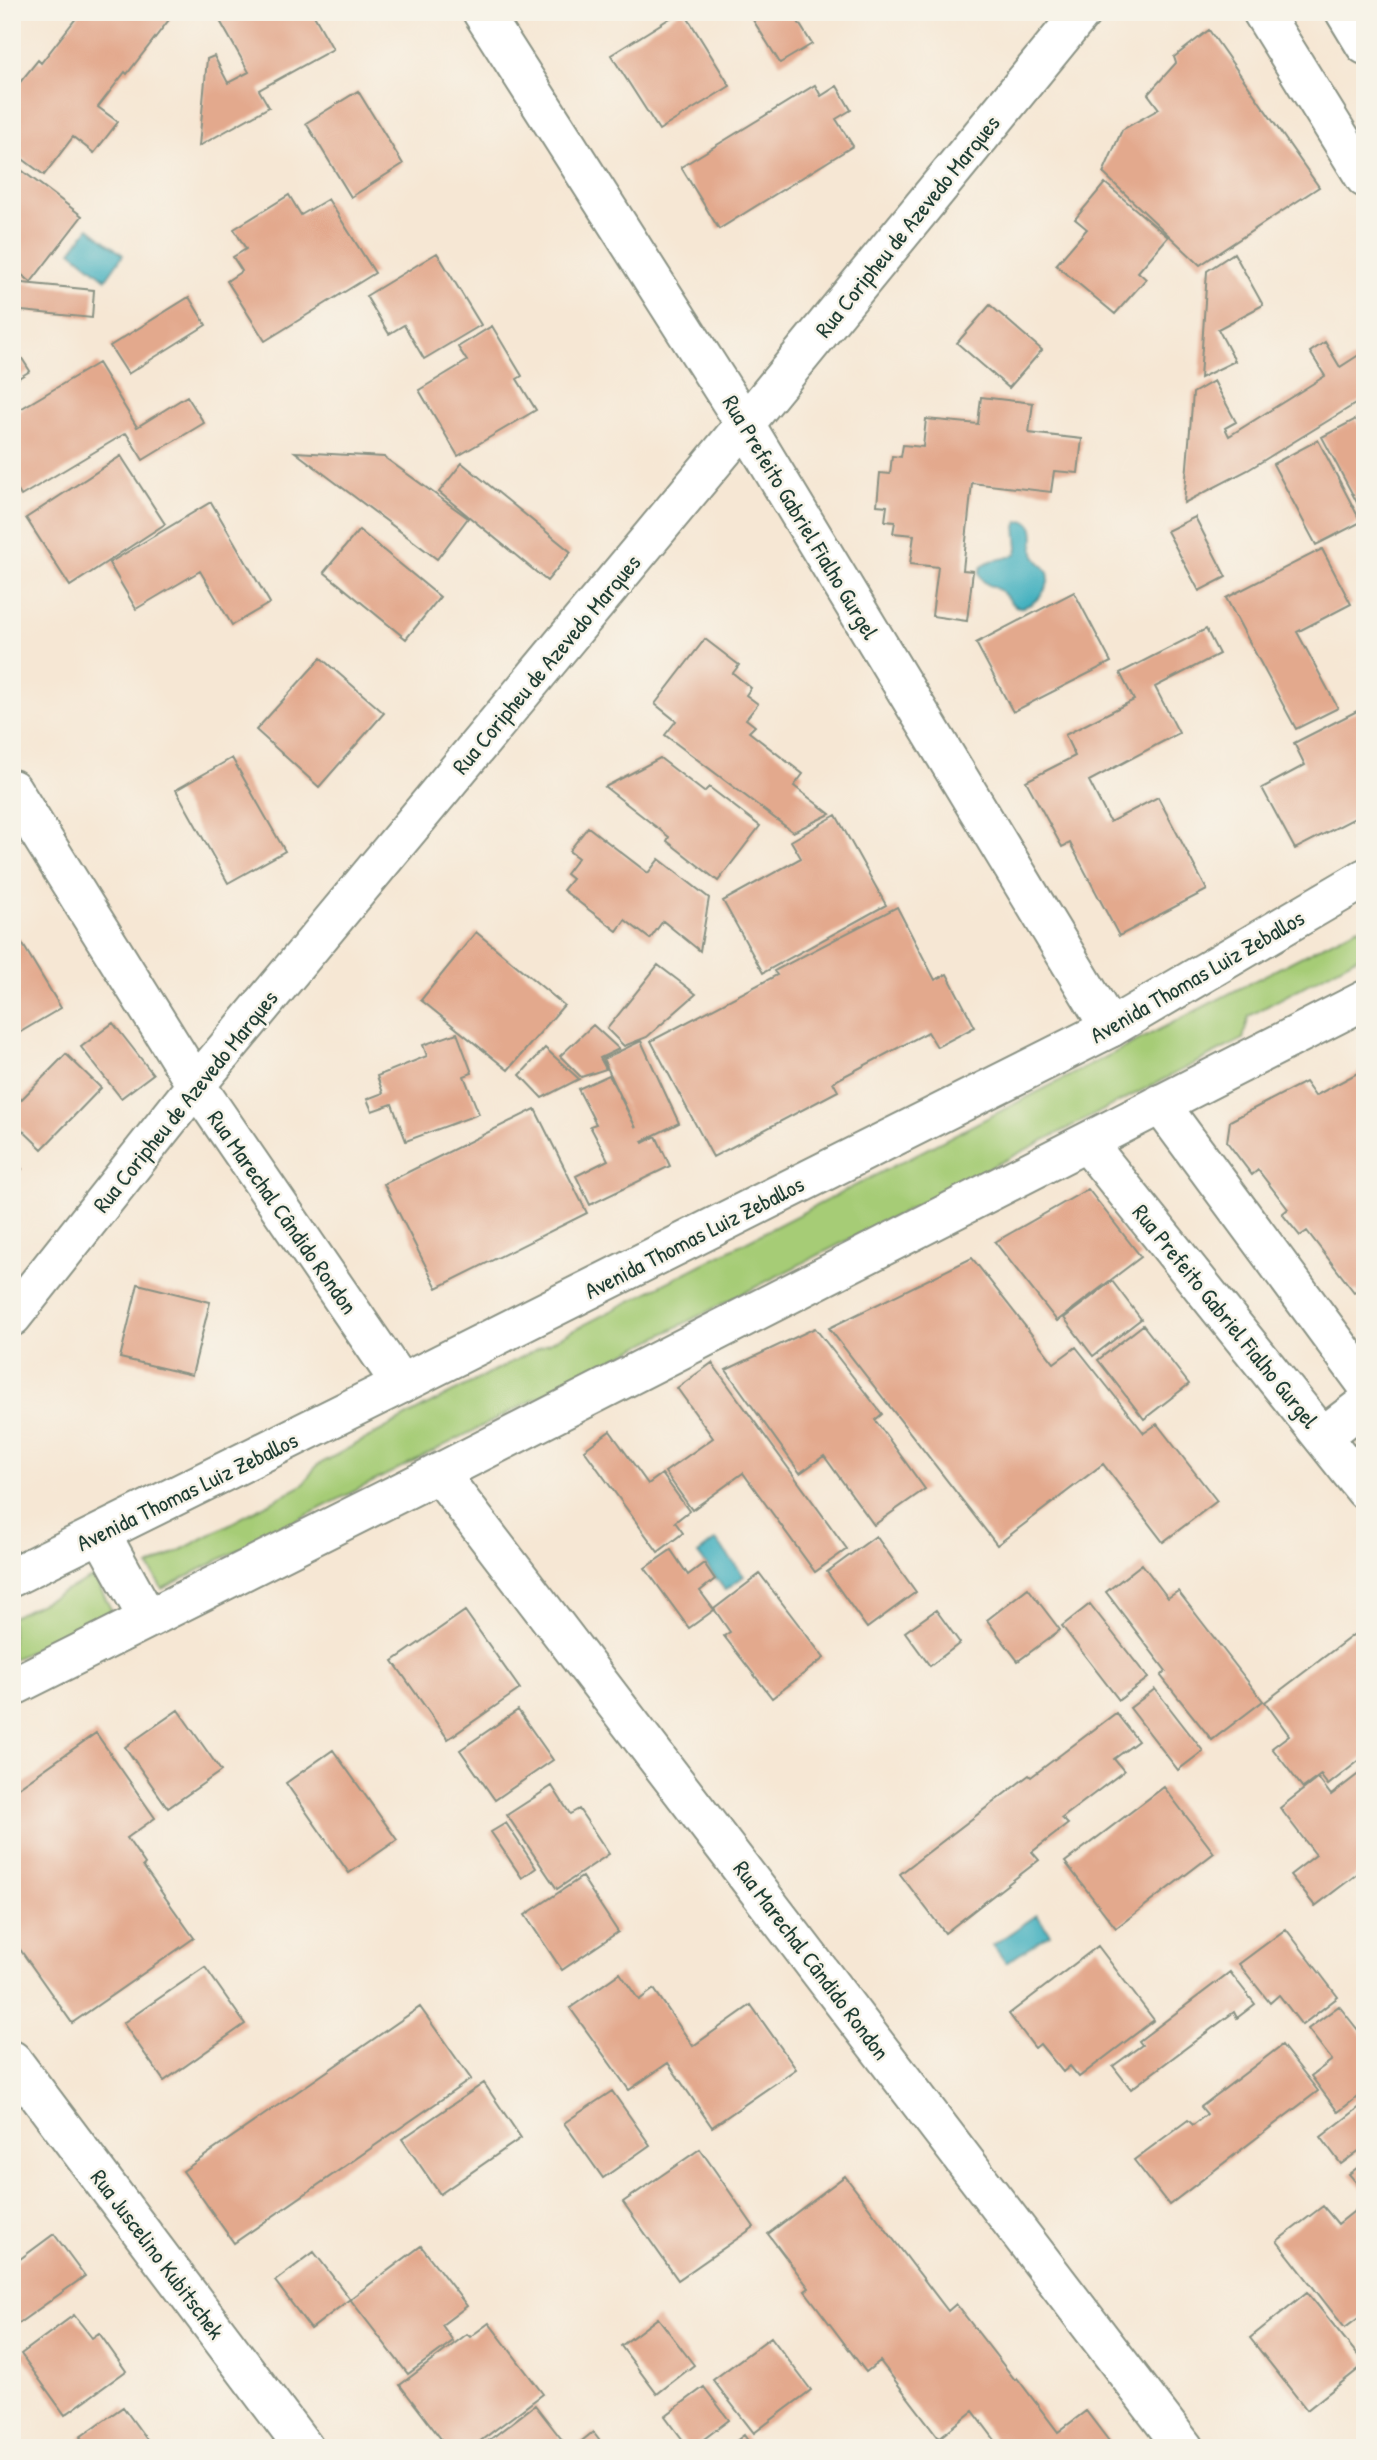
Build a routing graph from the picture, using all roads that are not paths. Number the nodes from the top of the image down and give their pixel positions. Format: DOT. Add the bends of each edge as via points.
graph roads {
  1 [pos="482,12"];
  2 [pos="1082,12"];
  3 [pos="1262,12"];
  4 [pos="1345,12"];
  5 [pos="1365,45"];
  6 [pos="1365,178"];
  7 [pos="745,424"];
  8 [pos="12,789"];
  9 [pos="1365,878"];
  10 [pos="1365,983"];
  11 [pos="1365,1000"];
  12 [pos="1309,1027"];
  13 [pos="1110,1028"];
  14 [pos="195,1085"];
  15 [pos="1160,1104"];
  16 [pos="1087,1143"];
  17 [pos="12,1317"];
  18 [pos="1365,1382"];
  19 [pos="401,1384"];
  20 [pos="1365,1404"];
  21 [pos="1323,1436"];
  22 [pos="439,1473"];
  23 [pos="1365,1490"];
  24 [pos="101,1534"];
  25 [pos="12,1577"];
  26 [pos="147,1617"];
  27 [pos="12,1687"];
  28 [pos="12,2060"];
  29 [pos="304,2448"];
  30 [pos="1184,2448"];
  1 -- 7 [label="street, Rua Prefeito Gabriel Fialho Gurgel"];
  2 -- 7 [label="street, Rua Coripheu de Azevedo Marques"];
  3 -- 6 [label="street"];
  4 -- 5 [label="street"];
  7 -- 13 [label="street, Rua Prefeito Gabriel Fialho Gurgel"];
  7 -- 14 [label="street, Rua Coripheu de Azevedo Marques"];
  8 -- 14 [label="street, Rua Marechal Cândido Rondon"];
  9 -- 13 [label="street, Avenida Thomas Luiz Zeballos"];
  10 -- 12 [label="street"];
  11 -- 12 [label="street"];
  12 -- 15 [label="street"];
  13 -- 19 [label="street, Avenida Thomas Luiz Zeballos"];
  14 -- 17 [label="street, Rua Coripheu de Azevedo Marques"];
  14 -- 19 [label="street, Rua Marechal Cândido Rondon"];
  15 -- 16 [label="street"];
  15 -- 18 [label="street"];
  16 -- 21 [label="street, Rua Prefeito Gabriel Fialho Gurgel"];
  16 -- 22 [label="street"];
  19 -- 24 [label="street, Avenida Thomas Luiz Zeballos"];
  20 -- 21 [label="street"];
  21 -- 23 [label="street, Rua Prefeito Gabriel Fialho Gurgel"];
  22 -- 26 [label="street"];
  22 -- 30 [label="street, Rua Marechal Cândido Rondon"];
  24 -- 25 [label="street, Avenida Thomas Luiz Zeballos"];
  24 -- 26 [label="street"];
  26 -- 27 [label="street"];
  28 -- 29 [label="street, Rua Juscelino Kubitschek"];
}
